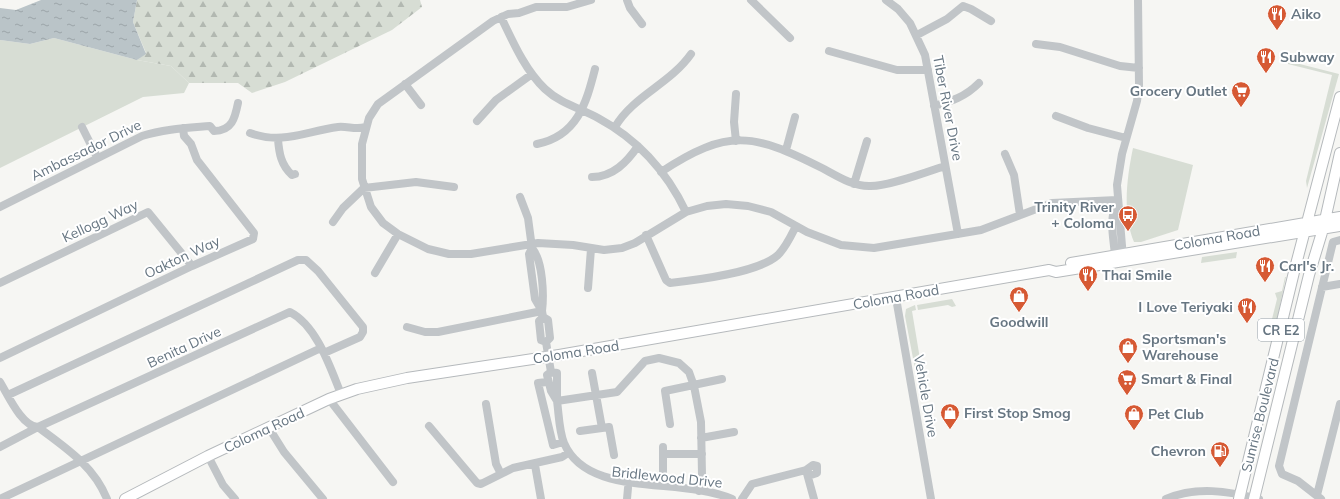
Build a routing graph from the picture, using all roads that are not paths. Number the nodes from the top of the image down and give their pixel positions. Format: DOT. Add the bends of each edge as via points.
graph roads {
  1 [pos="591,0"];
  2 [pos="627,0"];
  3 [pos="751,0"];
  4 [pos="886,0"];
  5 [pos="1138,0"];
  6 [pos="536,4"];
  7 [pos="501,17"];
  8 [pos="992,21"];
  9 [pos="642,24"];
  10 [pos="917,35"];
  11 [pos="790,38"];
  12 [pos="1036,44"];
  13 [pos="829,51"];
  14 [pos="691,54"];
  15 [pos="1139,68"];
  16 [pos="595,69"];
  17 [pos="928,70"];
  18 [pos="532,74"];
  19 [pos="979,83"];
  20 [pos="405,84"];
  21 [pos="736,94"];
  22 [pos="1340,97"];
  23 [pos="238,103"];
  24 [pos="421,105"];
  25 [pos="934,106"];
  26 [pos="582,109"];
  27 [pos="1056,116"];
  28 [pos="795,117"];
  29 [pos="477,122"];
  30 [pos="82,127"];
  31 [pos="365,127"];
  32 [pos="183,128"];
  33 [pos="615,128"];
  34 [pos="250,133"];
  35 [pos="1126,138"];
  36 [pos="278,139"];
  37 [pos="736,141"];
  38 [pos="867,141"];
  39 [pos="537,144"];
  40 [pos="638,146"];
  41 [pos="786,150"];
  42 [pos="1340,153"];
  43 [pos="1005,154"];
  44 [pos="97,157"];
  45 [pos="945,166"];
  46 [pos="662,172"];
  47 [pos="295,174"];
  48 [pos="592,177"];
  49 [pos="854,184"];
  50 [pos="454,187"];
  51 [pos="364,188"];
  52 [pos="520,197"];
  53 [pos="1117,200"];
  54 [pos="1329,200"];
  55 [pos="0,207"];
  56 [pos="1340,211"];
  57 [pos="686,212"];
  58 [pos="1020,215"];
  59 [pos="1340,217"];
  60 [pos="1308,221"];
  61 [pos="333,222"];
  62 [pos="1324,224"];
  63 [pos="796,226"];
  64 [pos="1340,226"];
  65 [pos="1306,232"];
  66 [pos="398,234"];
  67 [pos="958,234"];
  68 [pos="646,235"];
  69 [pos="1280,236"];
  70 [pos="1340,240"];
  71 [pos="532,246"];
  72 [pos="591,248"];
  73 [pos="1301,250"];
  74 [pos="1121,257"];
  75 [pos="192,266"];
  76 [pos="375,273"];
  77 [pos="0,283"];
  78 [pos="1340,284"];
  79 [pos="1322,287"];
  80 [pos="588,288"];
  81 [pos="896,298"];
  82 [pos="542,314"];
  83 [pos="407,327"];
  84 [pos="323,350"];
  85 [pos="548,357"];
  86 [pos="0,358"];
  87 [pos="551,372"];
  88 [pos="592,373"];
  89 [pos="722,379"];
  90 [pos="0,382"];
  91 [pos="547,382"];
  92 [pos="694,386"];
  93 [pos="341,394"];
  94 [pos="8,395"];
  95 [pos="597,396"];
  96 [pos="329,398"];
  97 [pos="557,401"];
  98 [pos="486,404"];
  99 [pos="1340,404"];
  100 [pos="558,411"];
  101 [pos="544,413"];
  102 [pos="670,424"];
  103 [pos="429,426"];
  104 [pos="38,427"];
  105 [pos="269,428"];
  106 [pos="602,428"];
  107 [pos="580,431"];
  108 [pos="734,432"];
  109 [pos="701,438"];
  110 [pos="563,442"];
  111 [pos="0,447"];
  112 [pos="568,453"];
  113 [pos="702,454"];
  114 [pos="614,455"];
  115 [pos="208,456"];
  116 [pos="82,461"];
  117 [pos="535,465"];
  118 [pos="663,473"];
  119 [pos="501,474"];
  120 [pos="393,482"];
  121 [pos="628,488"];
  122 [pos="699,491"];
  123 [pos="1240,497"];
  124 [pos="1319,497"];
  125 [pos="0,499"];
  126 [pos="107,499"];
  127 [pos="125,499"];
  128 [pos="235,499"];
  129 [pos="323,499"];
  130 [pos="541,499"];
  131 [pos="627,499"];
  132 [pos="732,499"];
  133 [pos="742,499"];
  134 [pos="814,499"];
  135 [pos="931,499"];
  136 [pos="1166,499"];
  137 [pos="1255,499"];
  1 -- 6 [label="street" via="567,7"];
  2 -- 9 [label="street" via="635,17"];
  3 -- 11 [label="street"];
  4 -- 10 [label="street, Tiber River Drive" via="905,16"];
  5 -- 15 [label="street"];
  6 -- 7 [label="street" via="519,13"];
  7 -- 18 [label="street" via="508,35"];
  7 -- 20 [label="street"];
  8 -- 10 [label="street" via="963,6 947,19"];
  10 -- 17 [label="street, Tiber River Drive"];
  12 -- 15 [label="street" via="1060,47 1120,66"];
  13 -- 17 [label="street" via="897,70"];
  14 -- 33 [label="street" via="675,73 625,112"];
  15 -- 35 [label="street" via="1137,102"];
  16 -- 26 [label="street"];
  17 -- 25 [label="street, Tiber River Drive"];
  18 -- 26 [label="street" via="559,100"];
  18 -- 29 [label="street" via="496,100"];
  19 -- 25 [label="street" via="958,99"];
  20 -- 24 [label="street"];
  20 -- 31 [label="street" via="378,104"];
  21 -- 37 [label="street"];
  22 -- 60 [label="main road, Sunrise Boulevard / CR E2"];
  23 -- 32 [label="street, Ambassador Drive" via="234,121 226,129 214,131 210,126"];
  25 -- 45 [label="street, Tiber River Drive"];
  26 -- 33 [label="street"];
  26 -- 39 [label="street" via="563,134"];
  27 -- 35 [label="street"];
  28 -- 41 [label="street"];
  30 -- 44 [label="street"];
  31 -- 36 [label="street" via="336,127"];
  31 -- 51 [label="street" via="361,153"];
  32 -- 44 [label="street, Ambassador Drive" via="142,136"];
  32 -- 75 [label="street, Oakton Way" via="184,136 191,144 197,160 254,233 252,239"];
  33 -- 40 [label="street"];
  34 -- 36 [label="street"];
  35 -- 53 [label="street"];
  36 -- 47 [label="street" via="282,162 292,175"];
  37 -- 41 [label="street" via="757,142"];
  37 -- 46 [label="street" via="695,151"];
  38 -- 49 [label="street"];
  40 -- 46 [label="street"];
  40 -- 48 [label="street" via="613,172 601,177"];
  41 -- 49 [label="street"];
  42 -- 54 [label="main road, Sunrise Boulevard / CR E2"];
  43 -- 58 [label="street" via="1014,175"];
  44 -- 55 [label="street, Ambassador Drive"];
  45 -- 49 [label="street" via="878,186"];
  45 -- 67 [label="street, Tiber River Drive"];
  46 -- 57 [label="street"];
  50 -- 51 [label="street" via="416,182"];
  51 -- 61 [label="street"];
  51 -- 66 [label="street" via="378,217"];
  52 -- 71 [label="street" via="529,222"];
  53 -- 58 [label="street" via="1064,201 1039,206"];
  53 -- 74 [label="street" via="1111,221"];
  54 -- 56 [label="main road"];
  54 -- 62 [label="main road, Sunrise Boulevard / CR E2"];
  57 -- 63 [label="street" via="707,206 736,204 771,212"];
  57 -- 68 [label="street"];
  58 -- 67 [label="street" via="990,228"];
  59 -- 62 [label="main road, Coloma Road"];
  60 -- 62 [label="main road, Coloma Road"];
  60 -- 65 [label="main road, Sunrise Boulevard / CR E2"];
  60 -- 74 [label="main road, Coloma Road"];
  62 -- 64 [label="main road, Coloma Road"];
  62 -- 65 [label="main road, Coloma Road"];
  62 -- 137 [label="main road, Sunrise Boulevard / CR E2" via="1309,275"];
  63 -- 67 [label="street" via="841,246 861,248 889,246"];
  63 -- 68 [label="street" via="785,247 764,265 670,283 666,280"];
  65 -- 69 [label="main road, Coloma Road"];
  65 -- 73 [label="main road, Sunrise Boulevard / CR E2"];
  66 -- 71 [label="street" via="428,249 449,254 471,254"];
  66 -- 76 [label="street"];
  68 -- 72 [label="street" via="622,248"];
  69 -- 73 [label="main road" via="1293,242"];
  69 -- 74 [label="main road, Coloma Road"];
  70 -- 79 [label="street" via="1333,242"];
  71 -- 72 [label="street" via="561,244"];
  71 -- 82 [label="street" via="529,254 535,299"];
  72 -- 80 [label="street"];
  73 -- 123 [label="main road, Sunrise Boulevard / CR E2"];
  74 -- 81 [label="main road, Coloma Road" via="1056,272 1049,270"];
  75 -- 77 [label="street, Kellogg Way" via="148,212"];
  75 -- 86 [label="street, Oakton Way"];
  78 -- 79 [label="street"];
  79 -- 124 [label="street" via="1279,466 1282,474 1298,481"];
  81 -- 85 [label="main road, Coloma Road"];
  81 -- 135 [label="street, Vehicle Drive"];
  82 -- 83 [label="street" via="438,332 425,332"];
  82 -- 85 [label="street, Bridlewood Drive" via="539,321 541,340 546,342"];
  84 -- 93 [label="street, Benita Drive"];
  84 -- 94 [label="street" via="360,337 363,327 318,272 306,260 298,260"];
  84 -- 104 [label="street, Benita Drive" via="301,318 290,312"];
  84 -- 116 [label="street"];
  85 -- 87 [label="street, Bridlewood Drive"];
  85 -- 93 [label="main road, Coloma Road" via="407,378"];
  87 -- 91 [label="street" via="547,375"];
  87 -- 97 [label="street, Bridlewood Drive" via="557,373"];
  88 -- 95 [label="street"];
  89 -- 92 [label="street" via="699,382"];
  90 -- 94 [label="street"];
  91 -- 97 [label="street, Bridlewood Drive"];
  91 -- 101 [label="street" via="538,383"];
  92 -- 95 [label="street" via="690,372 680,363 659,358 645,361 617,392"];
  92 -- 102 [label="street" via="665,391"];
  92 -- 109 [label="street" via="701,422"];
  93 -- 96 [label="main road, Coloma Road"];
  94 -- 104 [label="street" via="26,422"];
  95 -- 97 [label="street"];
  95 -- 106 [label="street"];
  96 -- 105 [label="main road, Coloma Road"];
  96 -- 120 [label="street"];
  97 -- 100 [label="street, Bridlewood Drive"];
  98 -- 119 [label="street" via="496,464"];
  99 -- 124 [label="street"];
  100 -- 101 [label="street"];
  100 -- 110 [label="street, Bridlewood Drive"];
  101 -- 110 [label="street" via="553,445"];
  103 -- 119 [label="street" via="477,483 481,484"];
  104 -- 111 [label="street, Benita Drive"];
  104 -- 116 [label="street"];
  105 -- 115 [label="main road, Coloma Road"];
  105 -- 129 [label="street" via="284,452"];
  106 -- 107 [label="street"];
  106 -- 114 [label="street" via="609,427"];
  108 -- 109 [label="street"];
  109 -- 113 [label="street"];
  110 -- 112 [label="street, Bridlewood Drive"];
  112 -- 117 [label="street"];
  112 -- 121 [label="street, Bridlewood Drive" via="579,467 598,482"];
  113 -- 118 [label="street" via="663,451"];
  113 -- 122 [label="street"];
  115 -- 127 [label="main road, Coloma Road"];
  115 -- 128 [label="street" via="223,485"];
  116 -- 125 [label="street"];
  116 -- 126 [label="street" via="100,483"];
  117 -- 119 [label="street" via="513,468"];
  117 -- 130 [label="street"];
  121 -- 122 [label="street, Bridlewood Drive"];
  121 -- 131 [label="street"];
  122 -- 132 [label="street, Bridlewood Drive"];
  123 -- 136 [label="street" via="1218,490 1188,492"];
  123 -- 137 [label="street"];
  133 -- 134 [label="street" via="752,484 807,473"];
}
